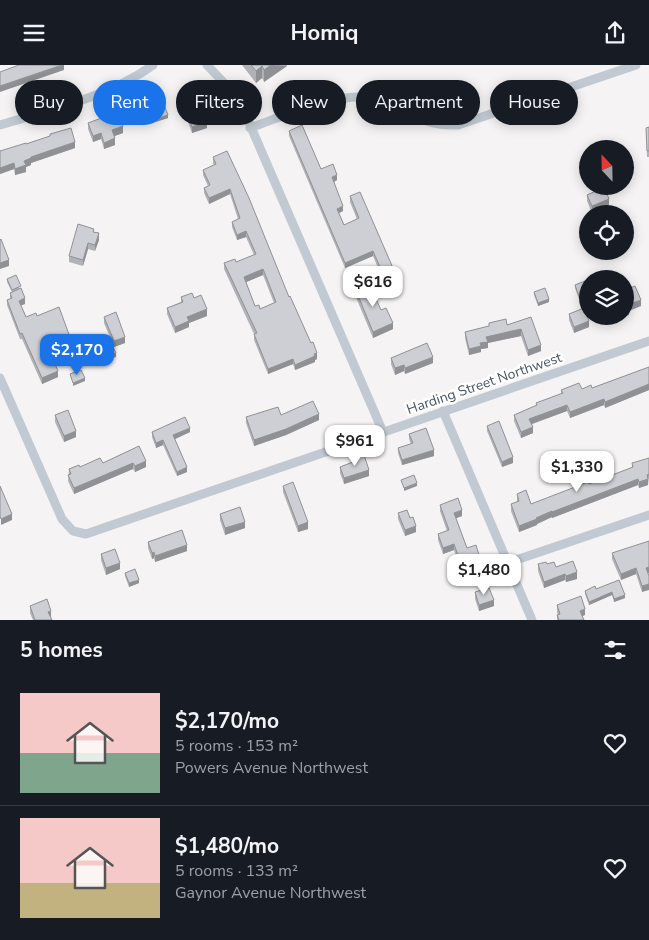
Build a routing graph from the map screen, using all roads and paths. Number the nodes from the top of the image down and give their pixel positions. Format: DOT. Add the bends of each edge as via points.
graph roads {
  1 [pos="153,65"];
  2 [pos="207,65"];
  3 [pos="636,65"];
  4 [pos="0,125"];
  5 [pos="250,128"];
  6 [pos="649,341"];
  7 [pos="0,378"];
  8 [pos="443,411"];
  9 [pos="384,432"];
  10 [pos="649,515"];
  11 [pos="507,563"];
  12 [pos="532,620"];
  1 -- 4 [label="street" via="115,87"];
  2 -- 5 [label="street" via="244,111"];
  3 -- 5 [label="street" via="458,125 423,121 379,100 364,97 328,101"];
  5 -- 9 [label="street"];
  6 -- 8 [label="street, Harding Street Northwest"];
  7 -- 9 [label="street, Harding Street Northwest" via="62,519 73,531 86,534"];
  8 -- 9 [label="street, Harding Street Northwest"];
  8 -- 11 [label="street"];
  10 -- 11 [label="street"];
  11 -- 12 [label="street"];
}
